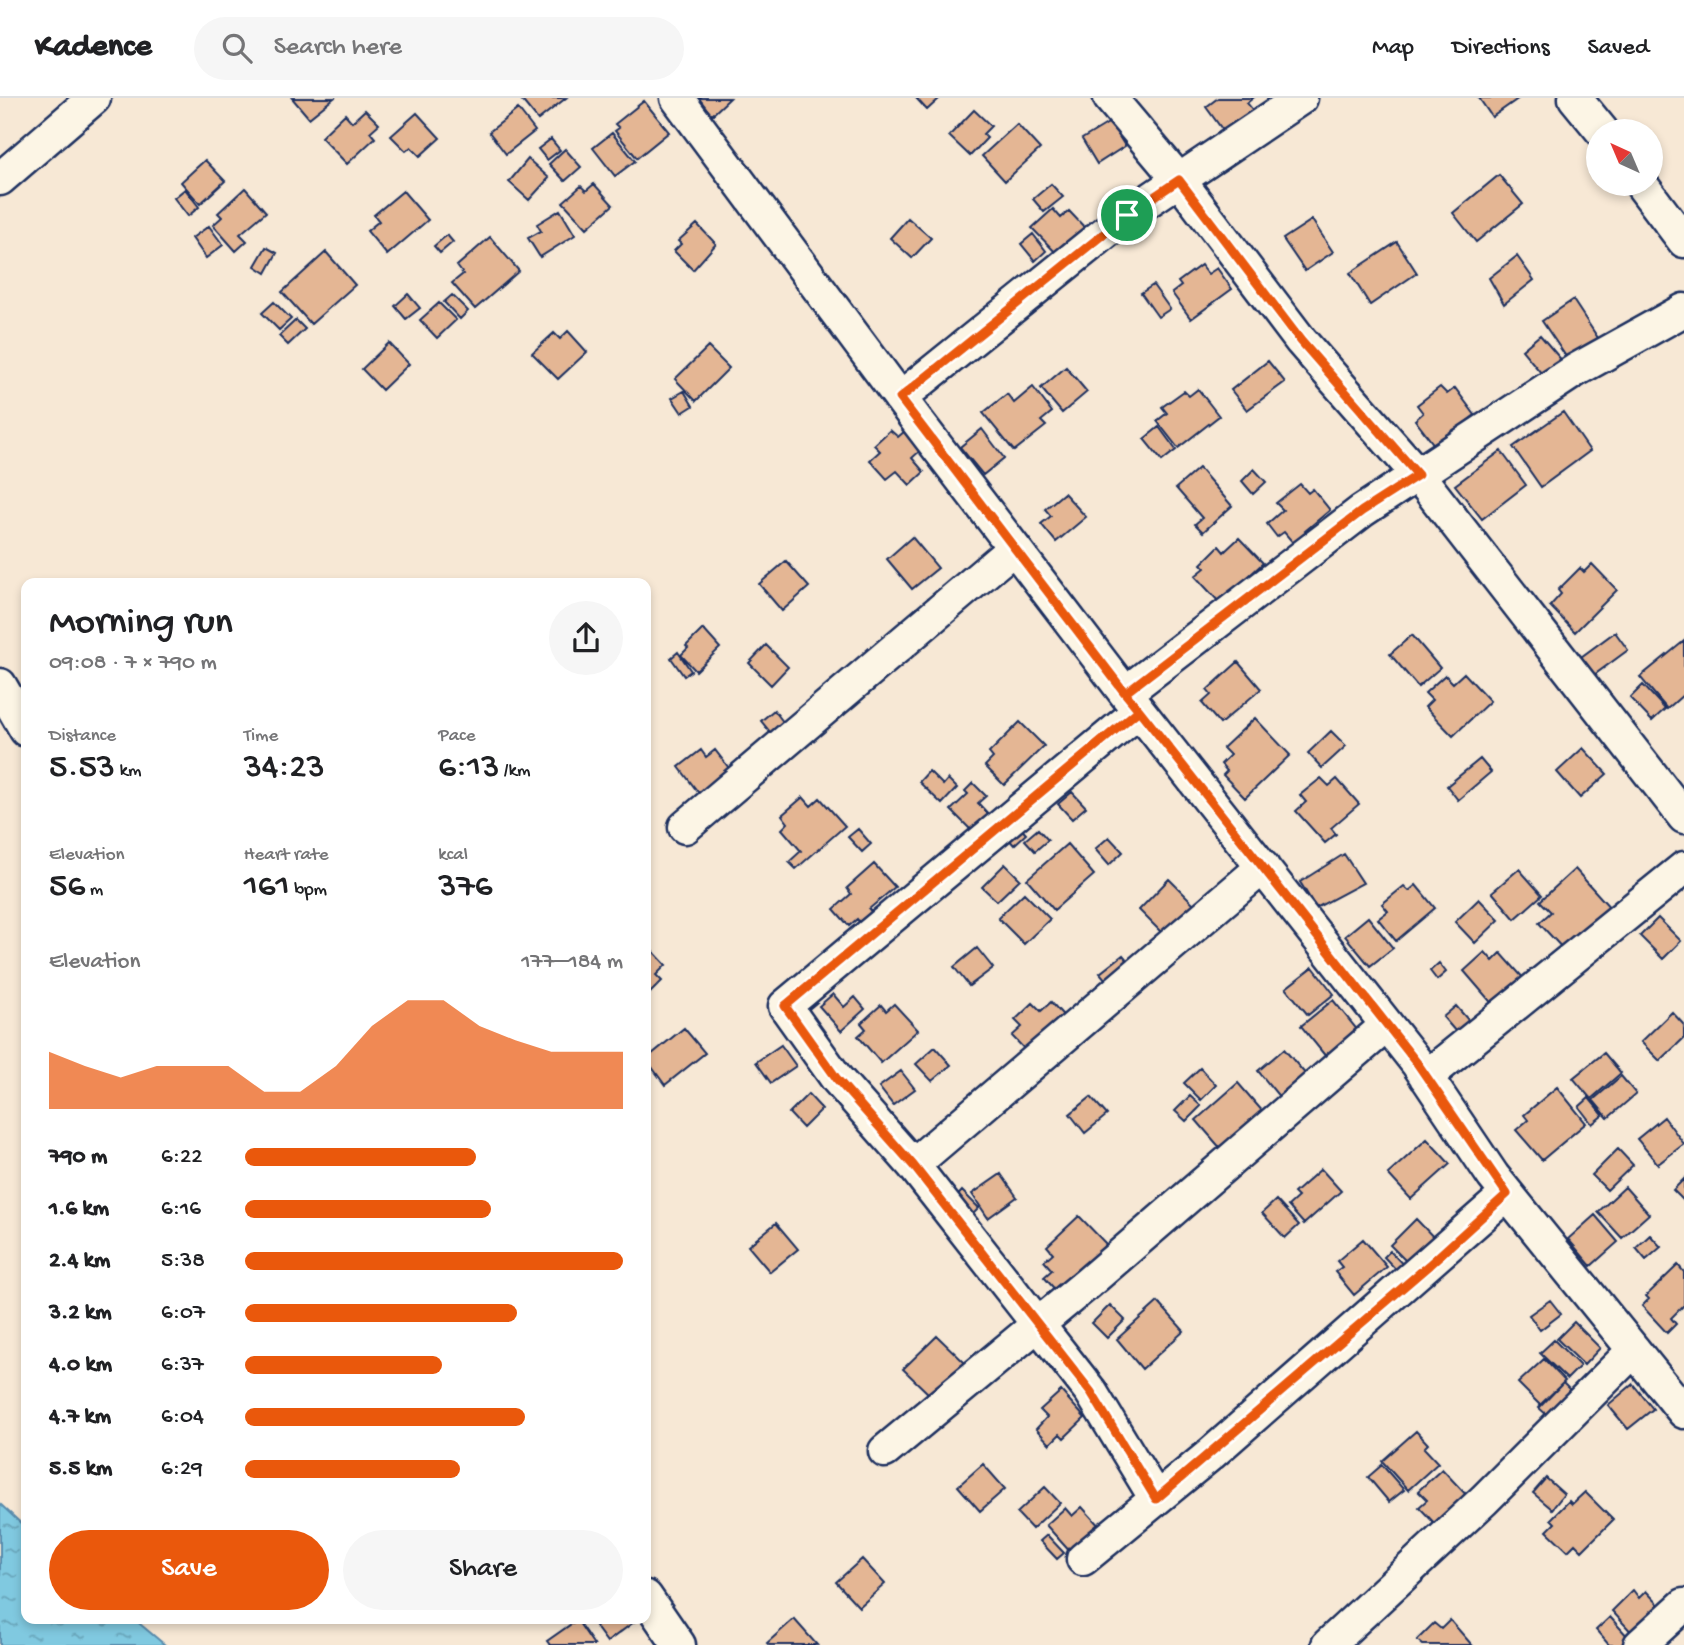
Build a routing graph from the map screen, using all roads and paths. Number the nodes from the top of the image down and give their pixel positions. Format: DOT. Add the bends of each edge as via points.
graph roads {
  1 [pos="94,98"];
  2 [pos="677,98"];
  3 [pos="1110,98"];
  4 [pos="1301,98"];
  5 [pos="1575,98"];
  6 [pos="1592,119"];
  7 [pos="0,179"];
  8 [pos="1179,180"];
  9 [pos="1650,196"];
  10 [pos="1684,241"];
  11 [pos="1684,310"];
  12 [pos="900,398"];
  13 [pos="1418,475"];
  14 [pos="1014,548"];
  15 [pos="0,685"];
  16 [pos="1132,702"];
  17 [pos="21,721"];
  18 [pos="1684,817"];
  19 [pos="685,827"];
  20 [pos="1263,867"];
  21 [pos="1684,868"];
  22 [pos="1387,1025"];
  23 [pos="1426,1077"];
  24 [pos="913,1165"];
  25 [pos="1507,1194"];
  26 [pos="1037,1326"];
  27 [pos="1634,1350"];
  28 [pos="1684,1412"];
  29 [pos="885,1451"];
  30 [pos="1156,1499"];
  31 [pos="1083,1559"];
  32 [pos="651,1604"];
  33 [pos="1684,1605"];
  34 [pos="679,1645"];
  35 [pos="1328,1645"];
  36 [pos="1640,1645"];
  1 -- 7 [label="street"];
  2 -- 12 [label="street"];
  3 -- 8 [label="street"];
  4 -- 8 [label="street"];
  5 -- 6 [label="street"];
  8 -- 12 [label="street" via="1127,215"];
  8 -- 13 [label="street" via="1301,341"];
  9 -- 10 [label="street"];
  11 -- 13 [label="street" via="1576,370"];
  12 -- 14 [label="street"];
  13 -- 16 [label="street" via="1362,511"];
  13 -- 18 [label="street"];
  14 -- 16 [label="street"];
  14 -- 19 [label="street"];
  15 -- 17 [label="street"];
  16 -- 20 [label="street"];
  16 -- 24 [label="street" via="785,1006 837,1079"];
  20 -- 22 [label="street"];
  20 -- 24 [label="street"];
  21 -- 23 [label="street"];
  22 -- 23 [label="street"];
  22 -- 26 [label="street"];
  23 -- 25 [label="street"];
  24 -- 26 [label="street"];
  25 -- 27 [label="street"];
  25 -- 30 [label="street"];
  26 -- 29 [label="street"];
  26 -- 30 [label="street" via="1091,1392"];
  27 -- 28 [label="street"];
  27 -- 35 [label="street" via="1485,1500"];
  30 -- 31 [label="street"];
  32 -- 34 [label="street"];
  33 -- 36 [label="street"];
}
